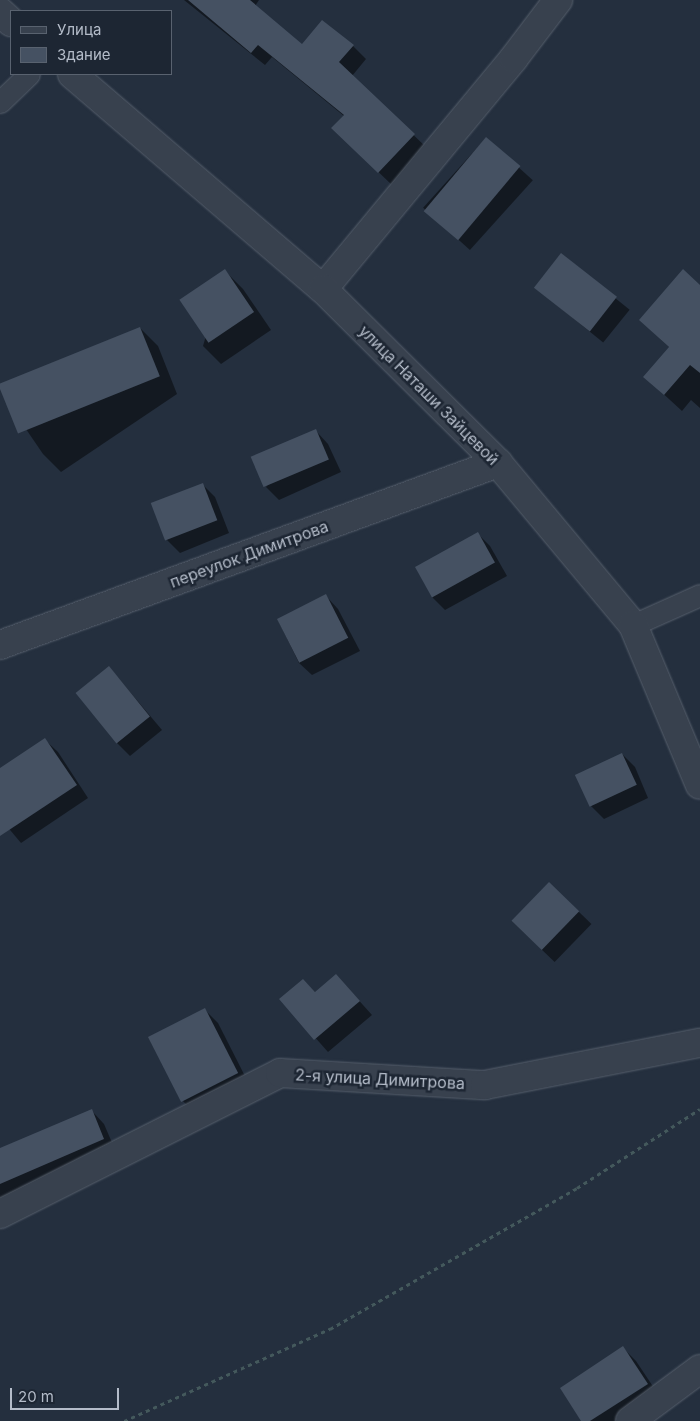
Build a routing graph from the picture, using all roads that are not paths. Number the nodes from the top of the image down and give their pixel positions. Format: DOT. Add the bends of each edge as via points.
graph roads {
  1 [pos="558,0"];
  2 [pos="0,12"];
  3 [pos="10,21"];
  4 [pos="28,75"];
  5 [pos="73,75"];
  6 [pos="0,102"];
  7 [pos="323,290"];
  8 [pos="498,462"];
  9 [pos="700,595"];
  10 [pos="633,625"];
  11 [pos="0,645"];
  12 [pos="700,785"];
  13 [pos="700,1043"];
  14 [pos="0,1214"];
  15 [pos="700,1369"];
  16 [pos="630,1421"];
  1 -- 7 [label="street"];
  2 -- 3 [label="street"];
  4 -- 6 [label="lane"];
  5 -- 7 [label="street, улица Наташи Зайцевой"];
  7 -- 8 [label="street, улица Наташи Зайцевой"];
  8 -- 10 [label="street, улица Наташи Зайцевой"];
  8 -- 11 [label="street, переулок Димитрова"];
  9 -- 10 [label="lane"];
  10 -- 12 [label="street, улица Наташи Зайцевой"];
  13 -- 14 [label="street, 2-я улица Димитрова" via="485,1085 280,1073"];
  15 -- 16 [label="street"];
}
